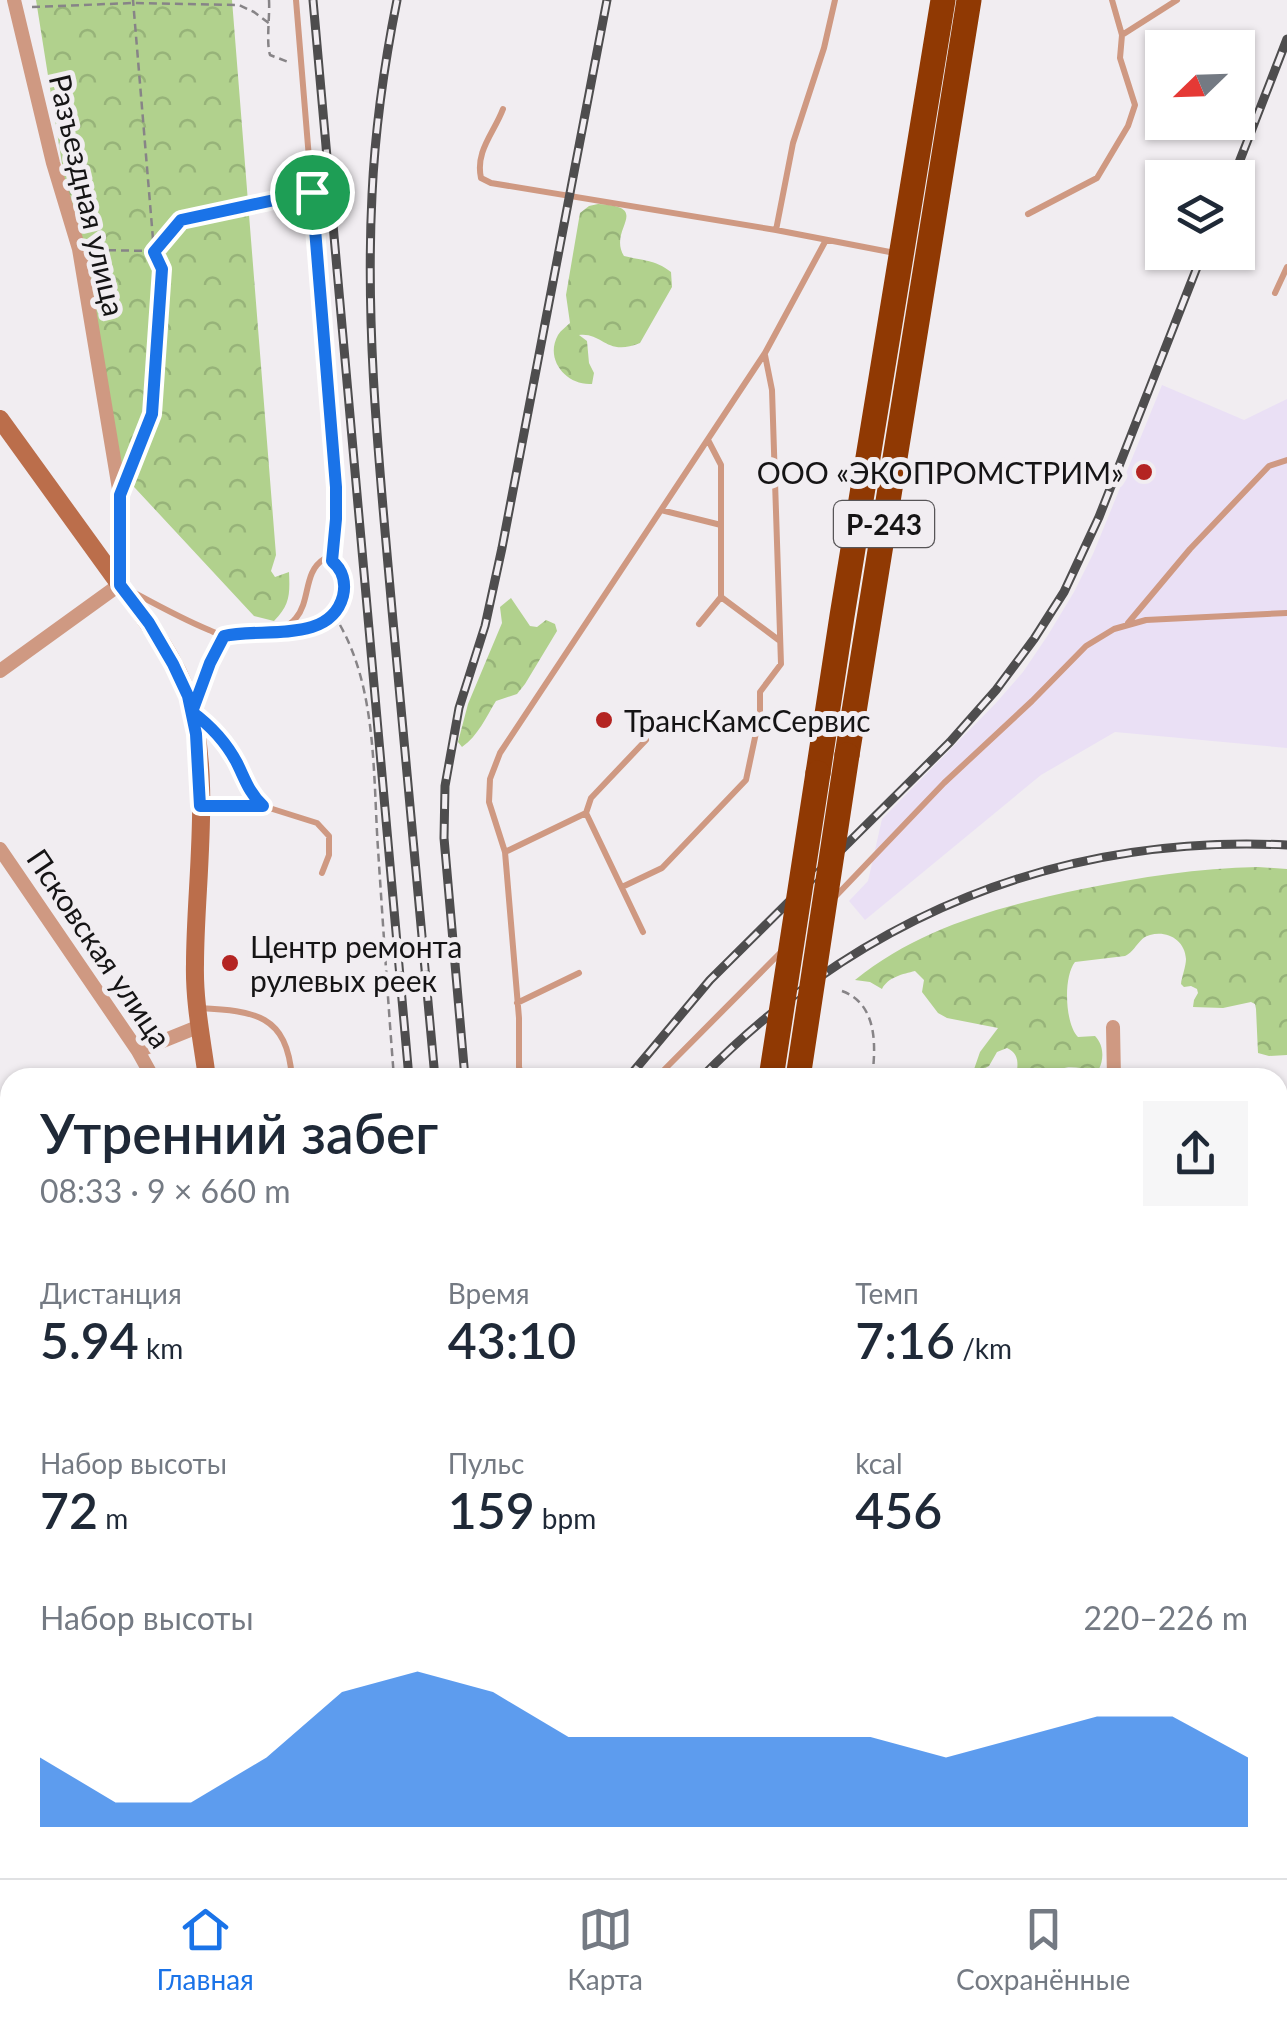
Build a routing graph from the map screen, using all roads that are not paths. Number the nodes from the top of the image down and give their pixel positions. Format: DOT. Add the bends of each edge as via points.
graph roads {
  1 [pos="296,0"];
  2 [pos="835,0"];
  3 [pos="944,0"];
  4 [pos="969,0"];
  5 [pos="1112,0"];
  6 [pos="1177,0"];
  7 [pos="13,2"];
  8 [pos="0,13"];
  9 [pos="1122,36"];
  10 [pos="502,109"];
  11 [pos="1028,214"];
  12 [pos="776,230"];
  13 [pos="826,240"];
  14 [pos="901,254"];
  15 [pos="1287,267"];
  16 [pos="1275,293"];
  17 [pos="765,353"];
  18 [pos="0,419"];
  19 [pos="708,440"];
  20 [pos="1287,460"];
  21 [pos="661,510"];
  22 [pos="721,524"];
  23 [pos="332,561"];
  24 [pos="120,585"];
  25 [pos="721,597"];
  26 [pos="1287,613"];
  27 [pos="699,624"];
  28 [pos="1127,624"];
  29 [pos="276,632"];
  30 [pos="224,636"];
  31 [pos="780,642"];
  32 [pos="0,670"];
  33 [pos="192,712"];
  34 [pos="646,740"];
  35 [pos="200,806"];
  36 [pos="263,806"];
  37 [pos="586,812"];
  38 [pos="0,849"];
  39 [pos="505,852"];
  40 [pos="322,873"];
  41 [pos="622,887"];
  42 [pos="812,920"];
  43 [pos="643,932"];
  44 [pos="799,934"];
  45 [pos="579,972"];
  46 [pos="517,1002"];
  47 [pos="199,1017"];
  48 [pos="1113,1027"];
  49 [pos="138,1051"];
  50 [pos="147,1068"];
  51 [pos="206,1068"];
  52 [pos="291,1068"];
  53 [pos="519,1068"];
  54 [pos="666,1068"];
  55 [pos="773,1068"];
  56 [pos="800,1068"];
  57 [pos="1114,1068"];
  1 -- 23 [label="lane" via="336,487"];
  2 -- 12 [label="lane" via="793,142"];
  3 -- 14 [label="highway, Р-243"];
  4 -- 56 [label="highway, Р-243, bridge"];
  5 -- 9 [label="lane"];
  6 -- 9 [label="lane"];
  7 -- 8 [label="street"];
  7 -- 24 [label="street, Разъездная улица" via="79,250 120,495"];
  9 -- 11 [label="lane" via="1120,58 1135,105 1128,126 1097,178"];
  10 -- 12 [label="lane" via="479,162 485,181"];
  12 -- 13 [label="lane"];
  13 -- 14 [label="lane"];
  13 -- 17 [label="lane"];
  14 -- 55 [label="highway, Р-243, bridge"];
  15 -- 16 [label="lane"];
  17 -- 19 [label="lane"];
  17 -- 31 [label="lane" via="772,390"];
  18 -- 24 [label="street"];
  19 -- 21 [label="lane"];
  19 -- 22 [label="lane" via="722,465"];
  20 -- 28 [label="lane" via="1269,466"];
  21 -- 22 [label="lane"];
  21 -- 39 [label="lane" via="500,753 490,802"];
  22 -- 25 [label="lane"];
  23 -- 29 [label="lane" via="318,562 296,618"];
  23 -- 29 [label="lane" via="344,582 334,615 316,626"];
  24 -- 30 [label="lane"];
  24 -- 32 [label="street"];
  24 -- 33 [label="street" via="173,664"];
  25 -- 27 [label="lane"];
  25 -- 31 [label="lane"];
  26 -- 28 [label="lane"];
  28 -- 42 [label="lane" via="1086,646"];
  29 -- 30 [label="lane"];
  30 -- 33 [label="lane"];
  31 -- 41 [label="lane" via="781,664 760,692 746,780 662,868"];
  33 -- 35 [label="street"];
  33 -- 36 [label="lane" via="217,732"];
  34 -- 37 [label="lane" via="591,798"];
  35 -- 36 [label="lane"];
  35 -- 47 [label="street" via="194,966"];
  36 -- 40 [label="lane" via="317,823 329,836"];
  37 -- 39 [label="lane"];
  37 -- 41 [label="lane"];
  38 -- 49 [label="street, Псковская улица"];
  39 -- 46 [label="lane"];
  41 -- 43 [label="lane"];
  44 -- 54 [label="lane"];
  45 -- 46 [label="lane"];
  46 -- 53 [label="lane"];
  47 -- 49 [label="street"];
  47 -- 51 [label="street"];
  47 -- 52 [label="lane" via="229,1010 272,1024 283,1036"];
  48 -- 57 [label="street"];
  49 -- 50 [label="street, Псковская улица"];
}
